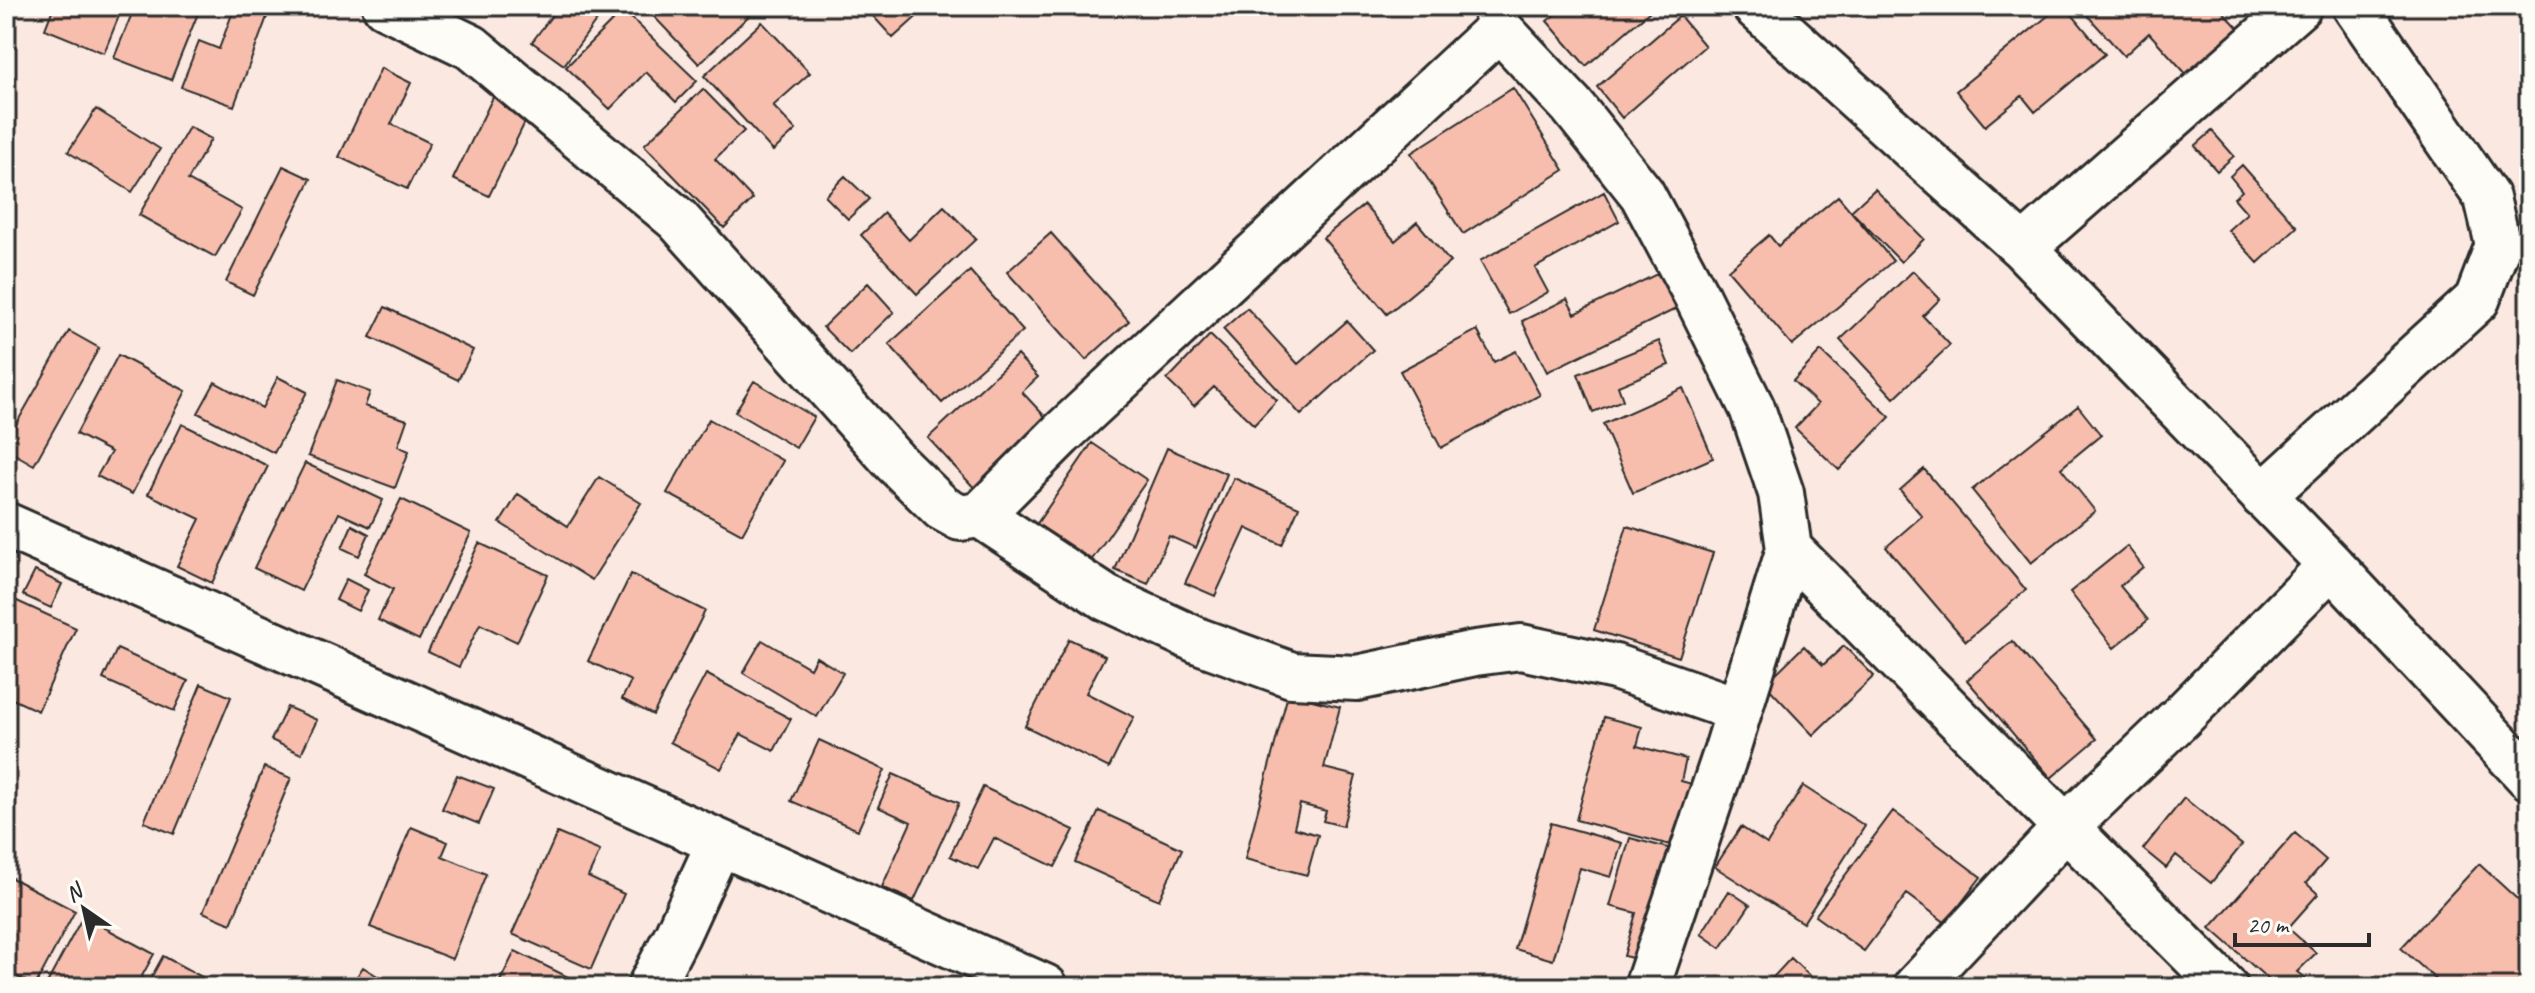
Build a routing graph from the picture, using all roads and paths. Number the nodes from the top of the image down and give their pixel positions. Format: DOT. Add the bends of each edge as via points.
graph roads {
  1 [pos="385,6"];
  2 [pos="2299,6"];
  3 [pos="2355,6"];
  4 [pos="1767,10"];
  5 [pos="1497,17"];
  6 [pos="2023,248"];
  7 [pos="2263,496"];
  8 [pos="980,515"];
  9 [pos="6,525"];
  10 [pos="1789,549"];
  11 [pos="2331,565"];
  12 [pos="1739,710"];
  13 [pos="2523,759"];
  14 [pos="2065,828"];
  15 [pos="719,843"];
  16 [pos="650,987"];
  17 [pos="1045,987"];
  18 [pos="1647,987"];
  19 [pos="1916,987"];
  20 [pos="2225,987"];
  1 -- 8 [label="street" via="471,47 677,219 942,508 960,518"];
  2 -- 6 [label="street"];
  3 -- 7 [label="street" via="2487,198 2498,245 2477,300"];
  4 -- 6 [label="street"];
  5 -- 8 [label="street"];
  5 -- 10 [label="street" via="1642,194 1752,408 1781,493"];
  6 -- 7 [label="street"];
  7 -- 11 [label="street"];
  8 -- 12 [label="street" via="1106,598 1199,641 1292,675 1357,678 1521,647 1615,667"];
  9 -- 15 [label="street"];
  10 -- 12 [label="street"];
  10 -- 14 [label="street"];
  11 -- 13 [label="street"];
  11 -- 14 [label="street"];
  12 -- 18 [label="street"];
  14 -- 19 [label="street"];
  14 -- 20 [label="street"];
  15 -- 16 [label="street"];
  15 -- 17 [label="street"];
}
